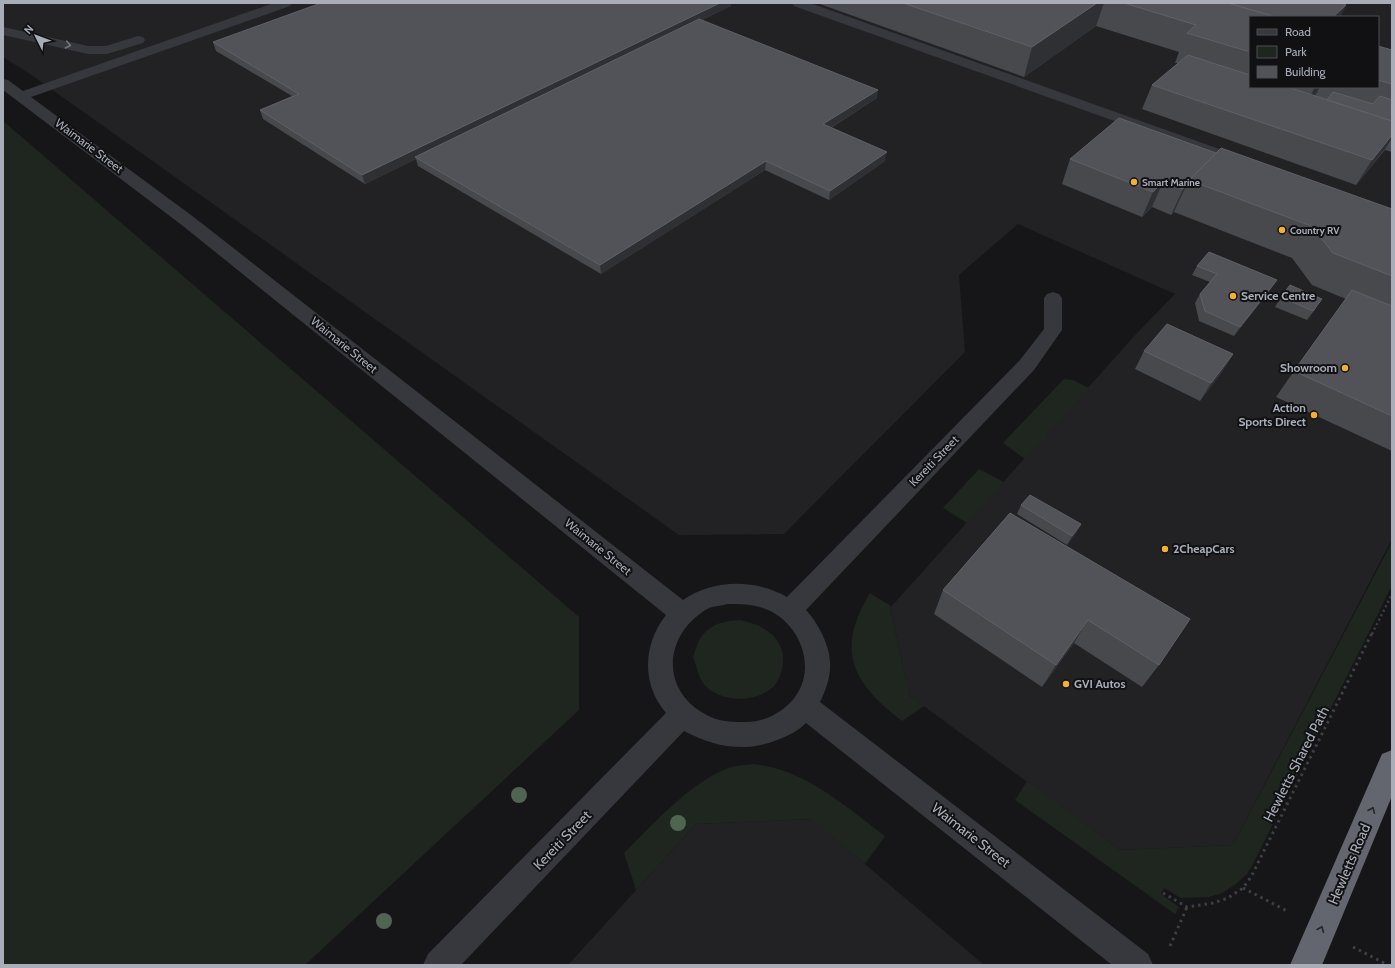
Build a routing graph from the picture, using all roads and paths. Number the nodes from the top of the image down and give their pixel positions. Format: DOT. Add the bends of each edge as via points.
graph roads {
  1 [pos="286,3"];
  2 [pos="798,3"];
  3 [pos="3,31"];
  4 [pos="148,36"];
  5 [pos="3,83"];
  6 [pos="22,96"];
  7 [pos="1258,167"];
  8 [pos="1053,298"];
  9 [pos="1392,594"];
  10 [pos="789,611"];
  11 [pos="682,613"];
  12 [pos="805,706"];
  13 [pos="683,714"];
  14 [pos="1392,763"];
  15 [pos="1162,893"];
  16 [pos="1187,907"];
  17 [pos="1168,951"];
  18 [pos="439,965"];
  19 [pos="1138,965"];
  20 [pos="1306,965"];
  1 -- 6 [label="street"];
  2 -- 7 [label="street"];
  3 -- 4 [label="street, one-way" via="88,50 107,50"];
  5 -- 6 [label="street, Waimarie Street"];
  6 -- 11 [label="street, Waimarie Street" via="189,222"];
  8 -- 10 [label="street, Kereiti Street" via="1053,330 1027,365"];
  9 -- 16 [label="path, Hewletts Shared Path" via="1251,877 1243,888 1228,898"];
  10 -- 11 [label="street" via="776,602 752,594 727,594 702,600"];
  10 -- 12 [label="street" via="811,636 818,659 816,684"];
  11 -- 13 [label="street" via="667,631 660,652 660,674 668,696"];
  12 -- 13 [label="street" via="789,720 769,731 747,735 724,734 702,726"];
  12 -- 19 [label="street, Waimarie Street"];
  13 -- 18 [label="street, Kereiti Street"];
  20 -- 14 [label="highway, Hewletts Road, one-way"];
  15 -- 16 [label="path"];
  16 -- 17 [label="path"];
}
